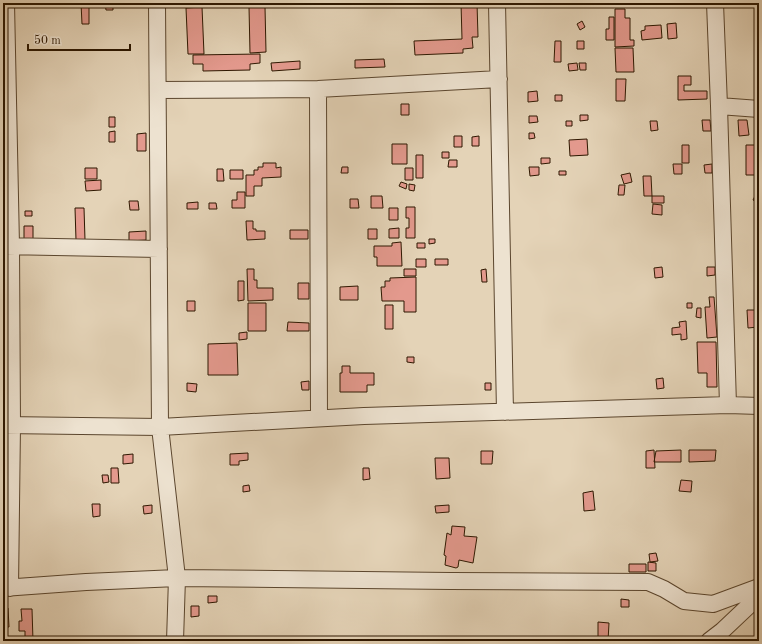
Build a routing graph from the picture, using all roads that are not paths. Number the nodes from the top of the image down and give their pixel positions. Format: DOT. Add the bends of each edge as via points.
graph roads {
  1 [pos="6,3"];
  2 [pos="157,3"];
  3 [pos="497,3"];
  4 [pos="715,3"];
  5 [pos="498,78"];
  6 [pos="318,89"];
  7 [pos="158,90"];
  8 [pos="719,106"];
  9 [pos="759,108"];
  10 [pos="7,246"];
  11 [pos="159,248"];
  12 [pos="728,406"];
  13 [pos="759,406"];
  14 [pos="505,412"];
  15 [pos="318,418"];
  16 [pos="7,425"];
  17 [pos="160,427"];
  18 [pos="177,578"];
  19 [pos="759,587"];
  20 [pos="6,588"];
  21 [pos="759,596"];
  22 [pos="175,641"];
  23 [pos="709,641"];
  1 -- 10 [label="street"];
  2 -- 7 [label="street"];
  3 -- 5 [label="street"];
  4 -- 8 [label="street"];
  5 -- 6 [label="street"];
  5 -- 14 [label="street"];
  6 -- 7 [label="street"];
  6 -- 15 [label="street"];
  7 -- 11 [label="street"];
  8 -- 9 [label="street"];
  8 -- 12 [label="street"];
  10 -- 11 [label="street"];
  10 -- 16 [label="street"];
  11 -- 17 [label="street"];
  12 -- 13 [label="street"];
  12 -- 14 [label="street"];
  14 -- 15 [label="street"];
  15 -- 17 [label="street"];
  16 -- 17 [label="street"];
  16 -- 20 [label="street"];
  17 -- 18 [label="street"];
  18 -- 19 [label="street" via="648,582 684,601 713,604"];
  18 -- 20 [label="street"];
  18 -- 22 [label="street"];
  21 -- 23 [label="street"];
}
